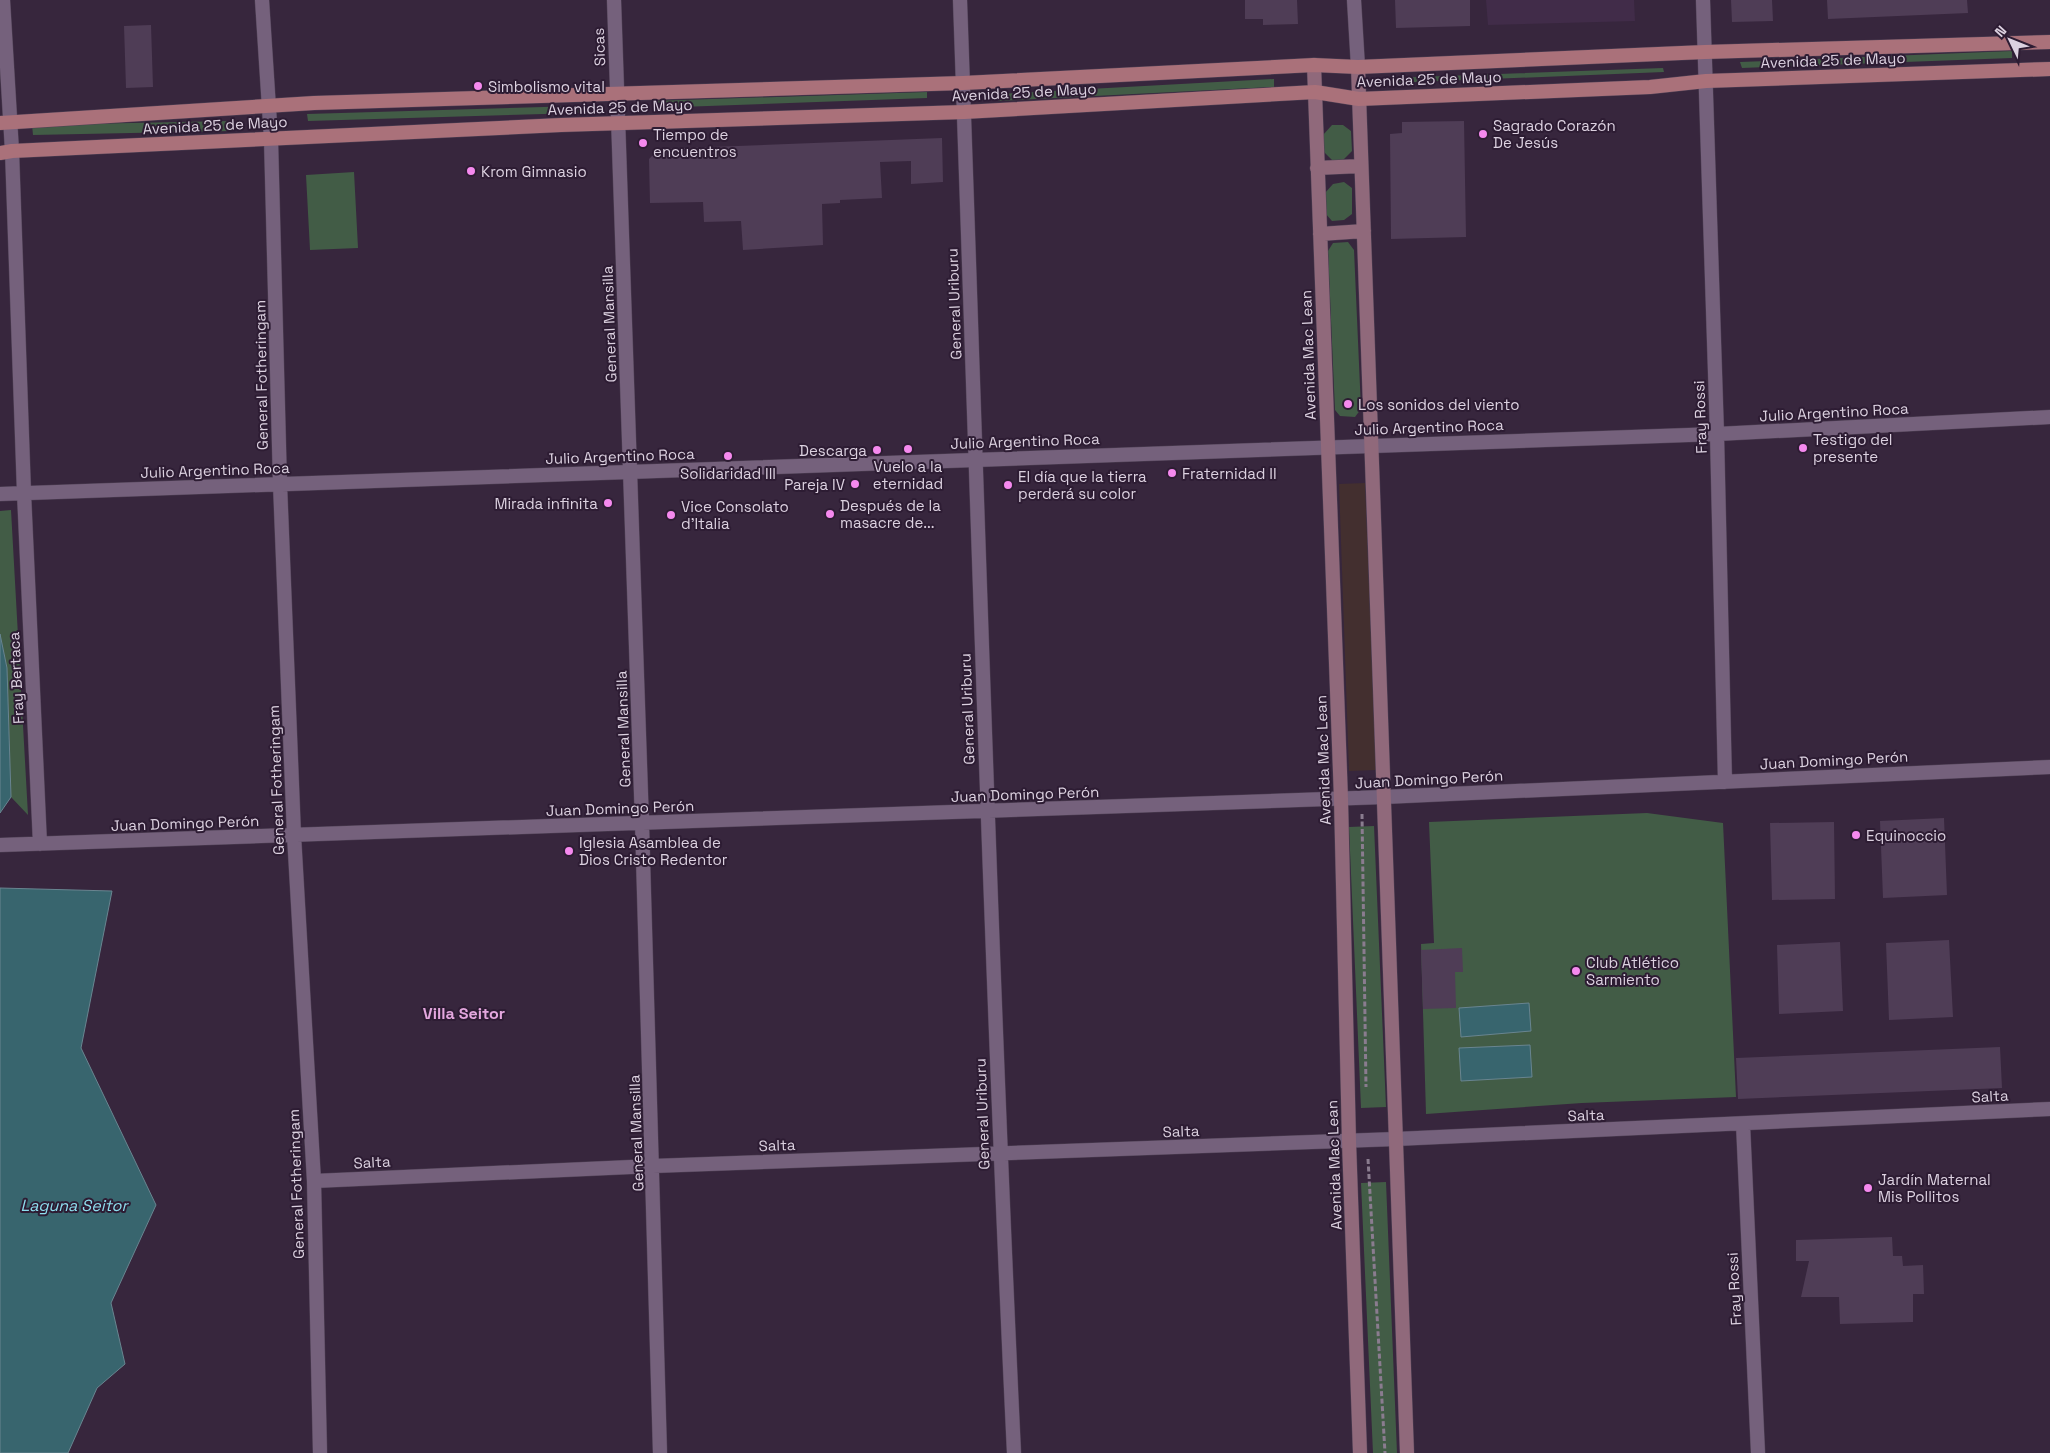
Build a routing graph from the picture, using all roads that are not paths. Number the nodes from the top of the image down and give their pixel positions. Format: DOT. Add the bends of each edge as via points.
graph roads {
  1 [pos="3,0"];
  2 [pos="262,0"];
  3 [pos="614,0"];
  4 [pos="960,0"];
  5 [pos="1354,0"];
  6 [pos="1703,0"];
  7 [pos="2050,42"];
  8 [pos="1706,52"];
  9 [pos="1314,66"];
  10 [pos="1358,67"];
  11 [pos="2050,69"];
  12 [pos="1706,81"];
  13 [pos="963,83"];
  14 [pos="1314,92"];
  15 [pos="617,93"];
  16 [pos="1359,99"];
  17 [pos="269,105"];
  18 [pos="964,112"];
  19 [pos="5,122"];
  20 [pos="618,124"];
  21 [pos="271,139"];
  22 [pos="6,152"];
  23 [pos="1361,166"];
  24 [pos="1317,168"];
  25 [pos="1364,231"];
  26 [pos="1320,234"];
  27 [pos="2050,418"];
  28 [pos="1717,434"];
  29 [pos="1371,445"];
  30 [pos="1328,447"];
  31 [pos="976,459"];
  32 [pos="630,472"];
  33 [pos="280,484"];
  34 [pos="24,493"];
  35 [pos="0,494"];
  36 [pos="2050,767"];
  37 [pos="1725,782"];
  38 [pos="1384,797"];
  39 [pos="1341,799"];
  40 [pos="987,811"];
  41 [pos="642,823"];
  42 [pos="294,835"];
  43 [pos="40,844"];
  44 [pos="0,845"];
  45 [pos="2050,1109"];
  46 [pos="1743,1124"];
  47 [pos="1396,1139"];
  48 [pos="1349,1141"];
  49 [pos="1000,1154"];
  50 [pos="653,1166"];
  51 [pos="314,1181"];
  52 [pos="320,1453"];
  53 [pos="660,1453"];
  54 [pos="1014,1453"];
  55 [pos="1360,1453"];
  56 [pos="1407,1453"];
  57 [pos="1758,1453"];
  1 -- 19 [label="street, Fray Bertaca"];
  2 -- 17 [label="street, General Fotheringam"];
  3 -- 15 [label="street, Sicas"];
  4 -- 13 [label="street, General Uriburu"];
  5 -- 10 [label="street"];
  6 -- 8 [label="street, Fray Rossi"];
  7 -- 8 [label="main road, Avenida 25 de Mayo"];
  8 -- 10 [label="main road, Avenida 25 de Mayo"];
  8 -- 12 [label="street, Fray Rossi"];
  9 -- 10 [label="main road, Avenida 25 de Mayo"];
  9 -- 13 [label="main road, Avenida 25 de Mayo"];
  9 -- 14 [label="main road, Avenida Mac Lean"];
  10 -- 16 [label="main road"];
  11 -- 12 [label="main road, Avenida 25 de Mayo"];
  12 -- 16 [label="main road, Avenida 25 de Mayo" via="1650,87"];
  12 -- 28 [label="street, Fray Rossi"];
  13 -- 15 [label="main road, Avenida 25 de Mayo"];
  13 -- 18 [label="street, General Uriburu"];
  14 -- 16 [label="main road, Avenida 25 de Mayo"];
  14 -- 18 [label="main road, Avenida 25 de Mayo"];
  14 -- 24 [label="main road, Avenida Mac Lean"];
  15 -- 17 [label="main road, Avenida 25 de Mayo"];
  15 -- 20 [label="street, General Mansilla"];
  16 -- 23 [label="main road"];
  17 -- 19 [label="main road, Avenida 25 de Mayo"];
  17 -- 21 [label="street, General Fotheringam"];
  18 -- 20 [label="main road, Avenida 25 de Mayo"];
  18 -- 31 [label="street, General Uriburu"];
  19 -- 22 [label="street, Fray Bertaca"];
  20 -- 21 [label="main road, Avenida 25 de Mayo"];
  20 -- 32 [label="street, General Mansilla"];
  21 -- 22 [label="main road, Avenida 25 de Mayo"];
  21 -- 33 [label="street, General Fotheringam"];
  22 -- 34 [label="street, Fray Bertaca"];
  23 -- 24 [label="main road"];
  23 -- 25 [label="main road"];
  24 -- 26 [label="main road, Avenida Mac Lean"];
  25 -- 26 [label="main road"];
  25 -- 29 [label="main road"];
  26 -- 30 [label="main road, Avenida Mac Lean"];
  27 -- 28 [label="street, Julio Argentino Roca"];
  28 -- 29 [label="street, Julio Argentino Roca"];
  28 -- 37 [label="street, Fray Rossi"];
  29 -- 30 [label="street, Julio Argentino Roca"];
  29 -- 38 [label="main road"];
  30 -- 31 [label="street, Julio Argentino Roca"];
  30 -- 39 [label="main road, Avenida Mac Lean"];
  31 -- 32 [label="street, Julio Argentino Roca"];
  31 -- 40 [label="street, General Uriburu"];
  32 -- 33 [label="street, Julio Argentino Roca"];
  32 -- 41 [label="street, General Mansilla"];
  33 -- 34 [label="street, Julio Argentino Roca"];
  33 -- 42 [label="street, General Fotheringam"];
  34 -- 35 [label="street, Julio Argentino Roca"];
  34 -- 43 [label="street, Fray Bertaca"];
  36 -- 37 [label="street, Juan Domingo Perón"];
  37 -- 38 [label="street, Juan Domingo Perón"];
  38 -- 39 [label="street, Juan Domingo Perón"];
  38 -- 47 [label="main road"];
  39 -- 40 [label="street, Juan Domingo Perón"];
  39 -- 48 [label="main road, Avenida Mac Lean"];
  40 -- 41 [label="street, Juan Domingo Perón"];
  40 -- 49 [label="street, General Uriburu"];
  41 -- 42 [label="street, Juan Domingo Perón"];
  41 -- 50 [label="street, General Mansilla"];
  42 -- 43 [label="street, Juan Domingo Perón"];
  42 -- 51 [label="street, General Fotheringam"];
  43 -- 44 [label="street, Juan Domingo Perón"];
  45 -- 46 [label="street, Salta"];
  46 -- 47 [label="street, Salta"];
  46 -- 57 [label="street, Fray Rossi"];
  47 -- 48 [label="street, Salta"];
  47 -- 56 [label="main road"];
  48 -- 49 [label="street, Salta"];
  48 -- 55 [label="main road, Avenida Mac Lean"];
  49 -- 50 [label="street, Salta"];
  49 -- 54 [label="street, General Uriburu"];
  50 -- 51 [label="street, Salta"];
  50 -- 53 [label="street, General Mansilla"];
  51 -- 52 [label="street, General Fotheringam"];
}
